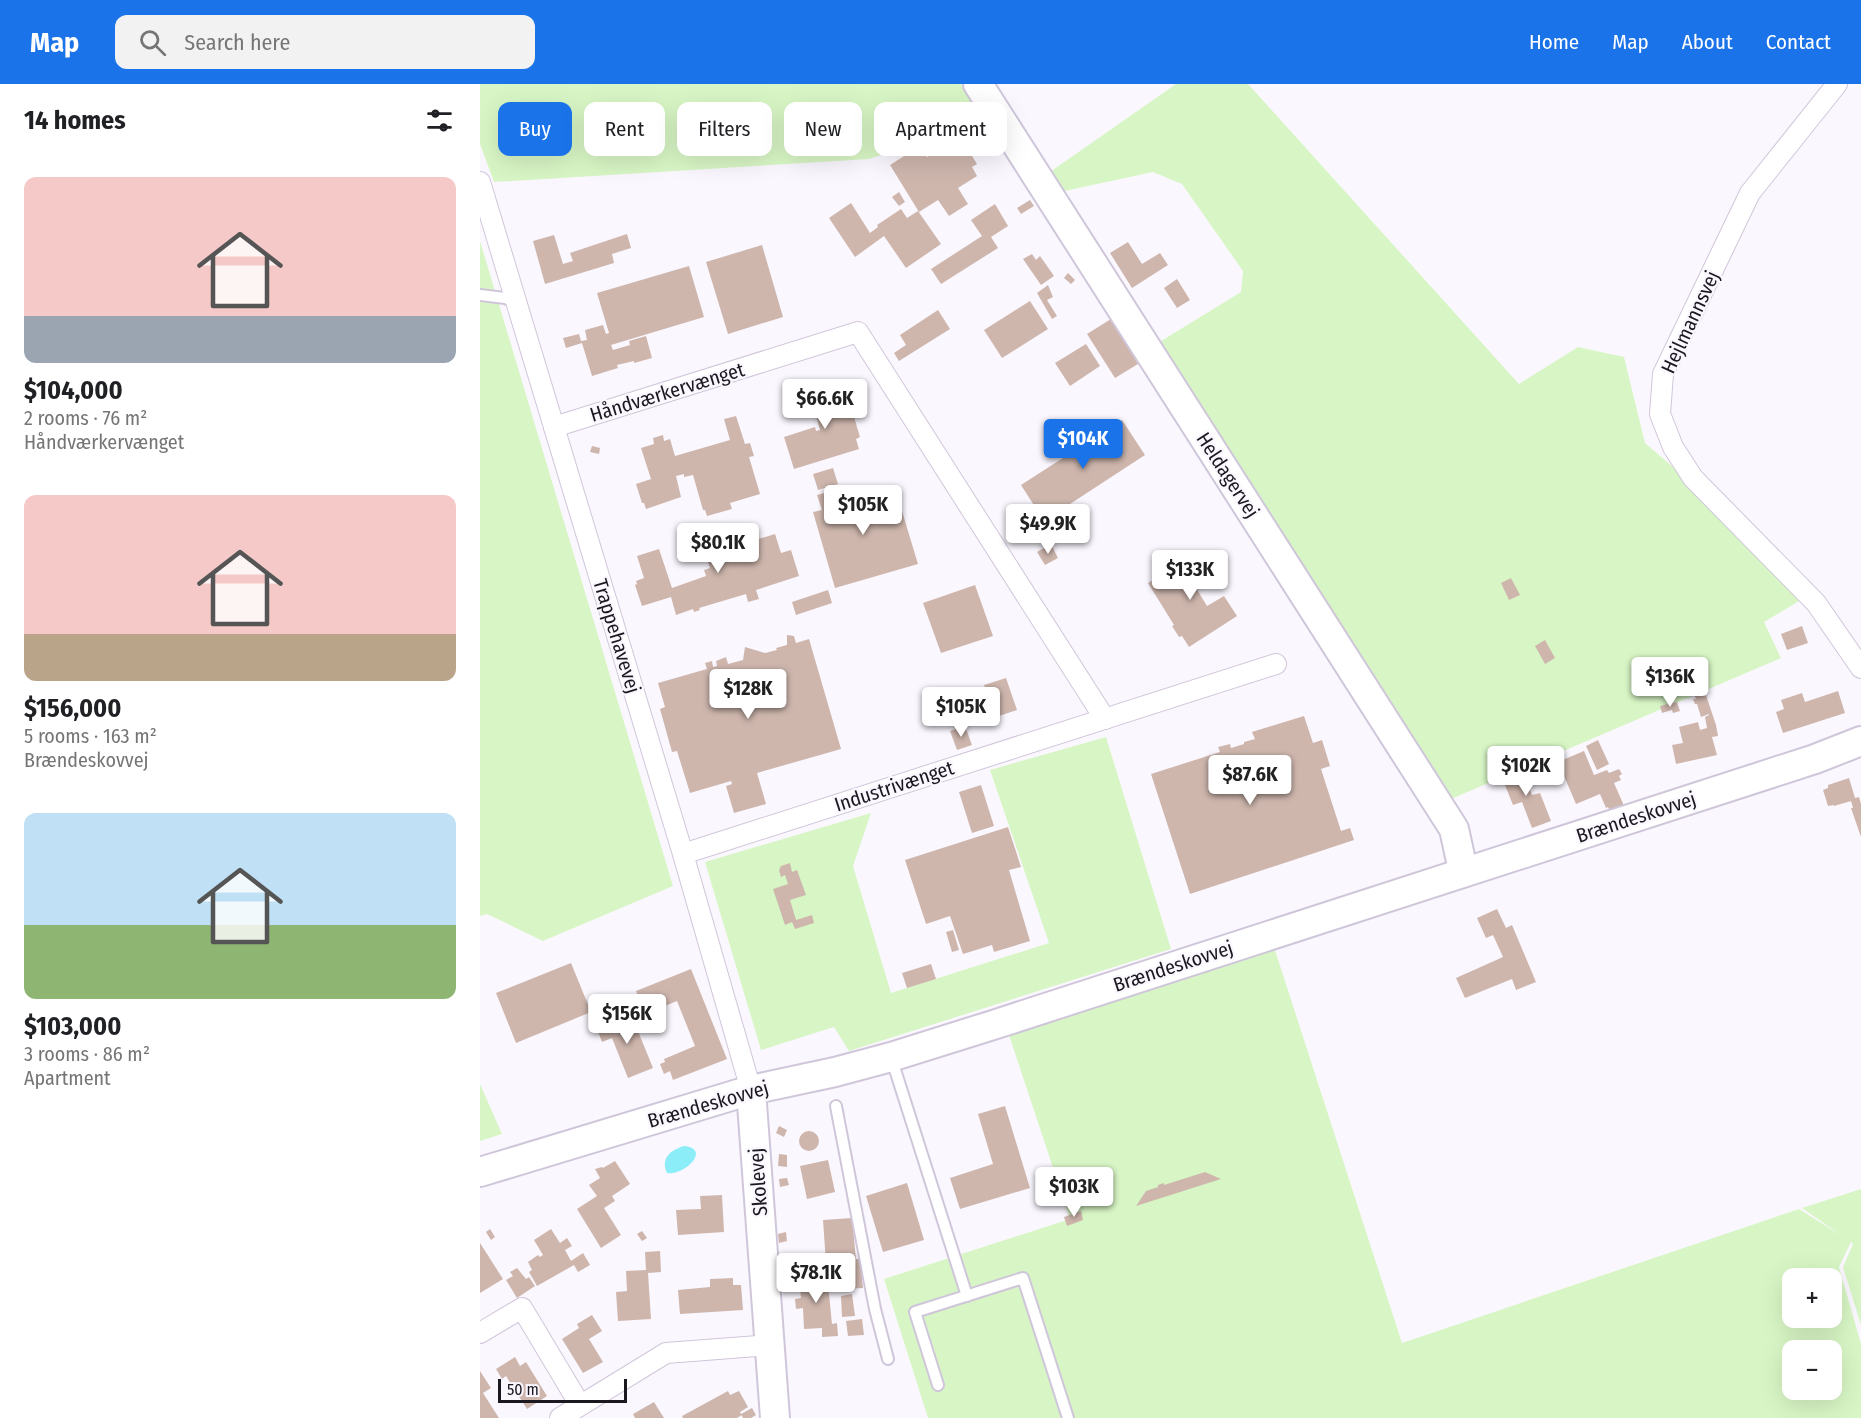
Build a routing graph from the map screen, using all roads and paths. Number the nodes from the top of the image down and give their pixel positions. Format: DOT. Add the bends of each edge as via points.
graph roads {
  1 [pos="978,84"];
  2 [pos="1837,84"];
  3 [pos="480,182"];
  4 [pos="480,294"];
  5 [pos="517,303"];
  6 [pos="554,427"];
  7 [pos="1276,664"];
  8 [pos="1861,668"];
  9 [pos="1105,719"];
  10 [pos="1861,741"];
  11 [pos="683,854"];
  12 [pos="1462,873"];
  13 [pos="891,1057"];
  14 [pos="751,1090"];
  15 [pos="836,1106"];
  16 [pos="480,1172"];
  17 [pos="967,1296"];
  18 [pos="480,1333"];
  19 [pos="770,1346"];
  20 [pos="888,1359"];
  21 [pos="938,1385"];
  22 [pos="580,1405"];
  23 [pos="560,1418"];
  24 [pos="775,1418"];
  25 [pos="1068,1418"];
  1 -- 12 [label="street, Heldagervej" via="1454,830"];
  2 -- 8 [label="street, Hejlmannsvej" via="1750,193 1663,374 1660,414 1672,447 1693,478 1816,603"];
  3 -- 5 [label="street, Trappehavevej"];
  4 -- 5 [label="lane"];
  5 -- 6 [label="street, Trappehavevej"];
  6 -- 9 [label="street, Håndværkervænget" via="858,332"];
  6 -- 11 [label="street, Trappehavevej"];
  7 -- 9 [label="street, Industrivænget"];
  9 -- 11 [label="street, Industrivænget"];
  10 -- 12 [label="street, Brændeskovvej"];
  11 -- 14 [label="street, Trappehavevej"];
  12 -- 13 [label="street, Brændeskovvej"];
  13 -- 14 [label="street, Brændeskovvej"];
  13 -- 17 [label="lane"];
  14 -- 16 [label="street, Brændeskovvej"];
  14 -- 19 [label="street, Skolevej"];
  15 -- 20 [label="lane" via="874,1309"];
  17 -- 21 [label="lane" via="915,1312"];
  17 -- 25 [label="lane" via="1023,1278"];
  18 -- 22 [label="street" via="522,1308"];
  19 -- 22 [label="street" via="666,1353"];
  19 -- 24 [label="street, Skolevej"];
  22 -- 23 [label="street"];
}
